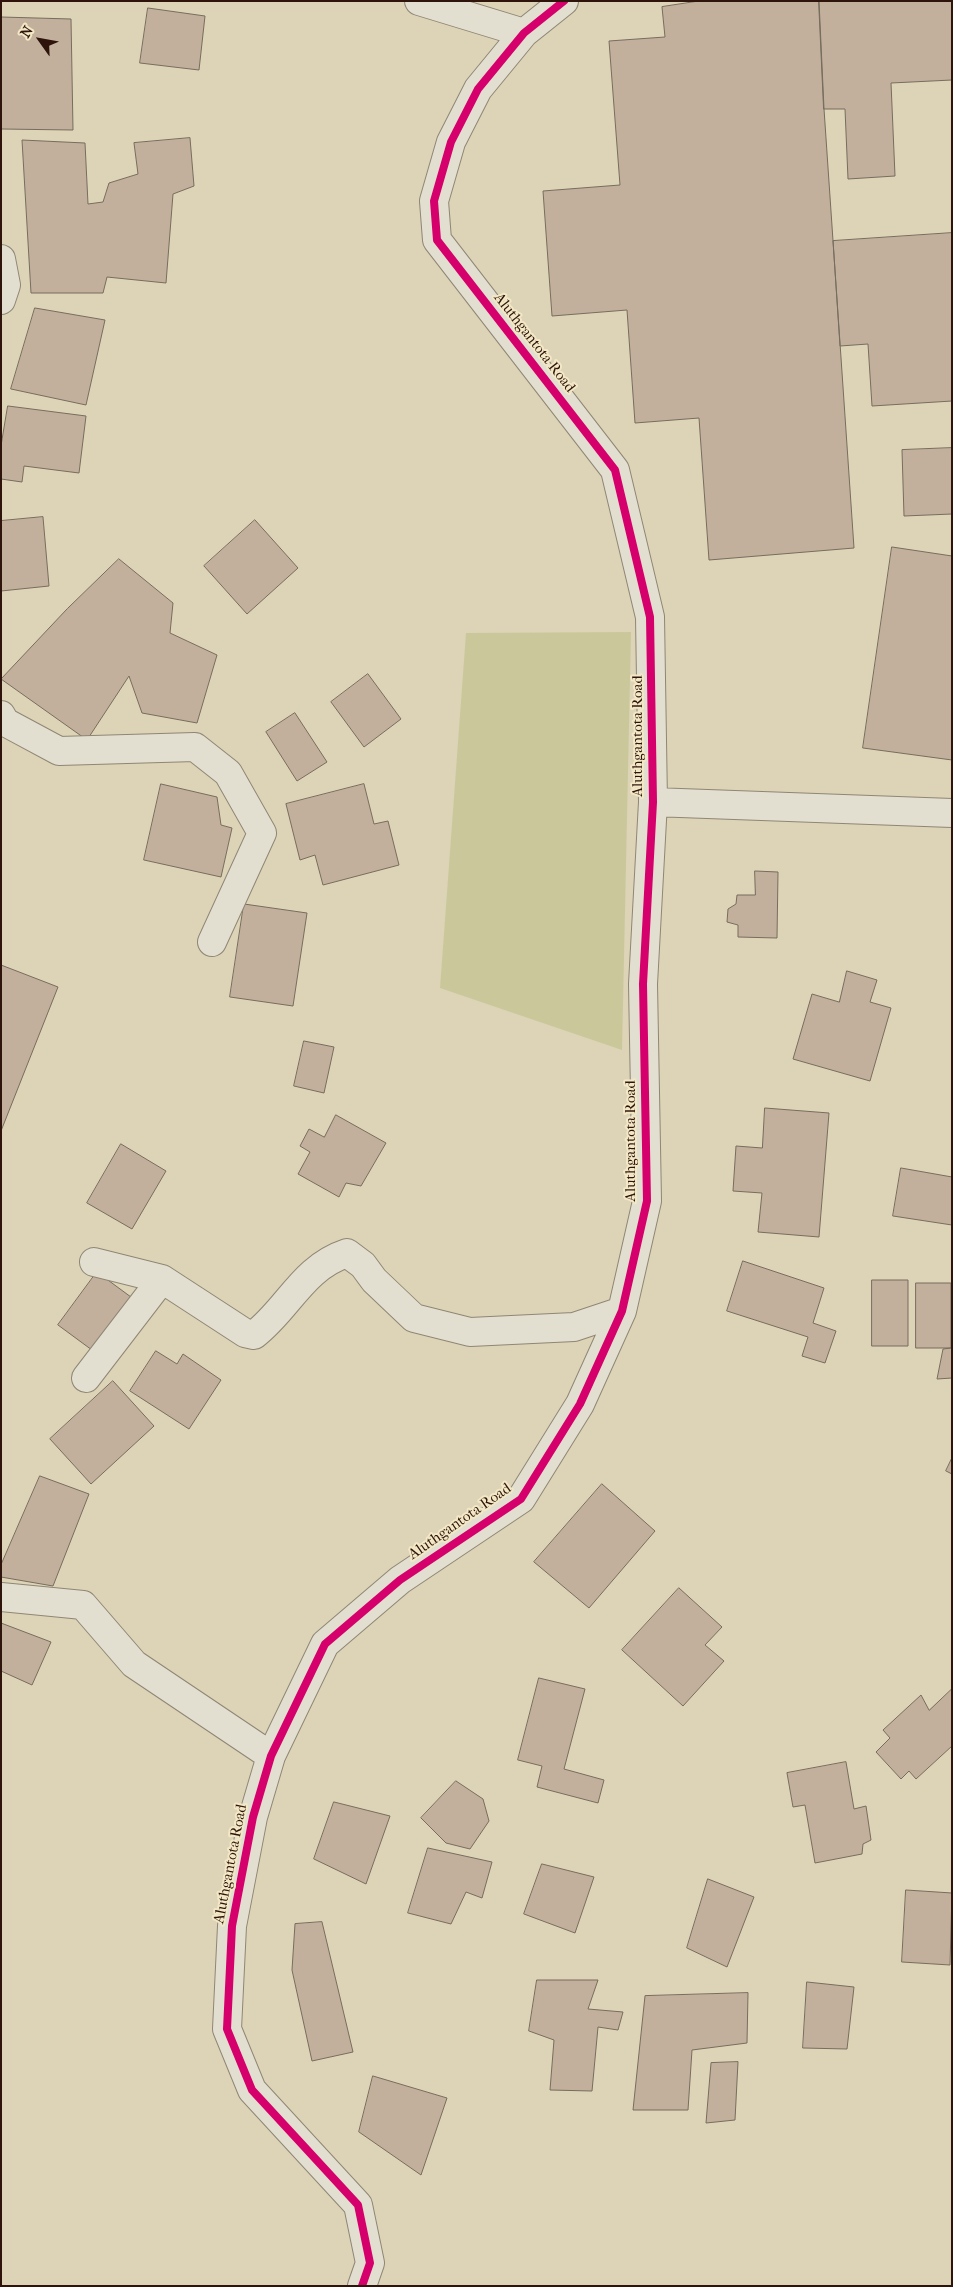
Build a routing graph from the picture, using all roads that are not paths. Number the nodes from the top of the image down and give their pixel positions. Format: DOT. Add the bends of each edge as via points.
graph roads {
  1 [pos="419,1"];
  2 [pos="564,1"];
  3 [pos="524,34"];
  4 [pos="1,259"];
  5 [pos="1,300"];
  6 [pos="1,715"];
  7 [pos="653,802"];
  8 [pos="952,813"];
  9 [pos="212,942"];
  10 [pos="94,1262"];
  11 [pos="162,1279"];
  12 [pos="622,1312"];
  13 [pos="86,1378"];
  14 [pos="1,1597"];
  15 [pos="271,1756"];
  16 [pos="362,2286"];
  1 -- 3 [label="street"];
  2 -- 3 [label="street, Aluthgantota Road"];
  3 -- 7 [label="street, Aluthgantota Road" via="478,89 451,142 434,201 436,240 615,470 650,617"];
  4 -- 5 [label="street" via="6,285"];
  6 -- 9 [label="street" via="5,722 59,751 195,747 228,773 262,833"];
  7 -- 8 [label="street"];
  7 -- 12 [label="street, Aluthgantota Road" via="643,984 647,1201"];
  10 -- 11 [label="street"];
  11 -- 12 [label="street" via="254,1336 296,1287 331,1258 347,1253 414,1318 470,1332 574,1327"];
  11 -- 13 [label="street"];
  12 -- 15 [label="street, Aluthgantota Road" via="580,1404 521,1499 400,1580 326,1644"];
  14 -- 15 [label="street" via="83,1605 134,1664"];
  15 -- 16 [label="street, Aluthgantota Road" via="253,1817 232,1926 227,2029 252,2090 358,2205 370,2263"];
}
